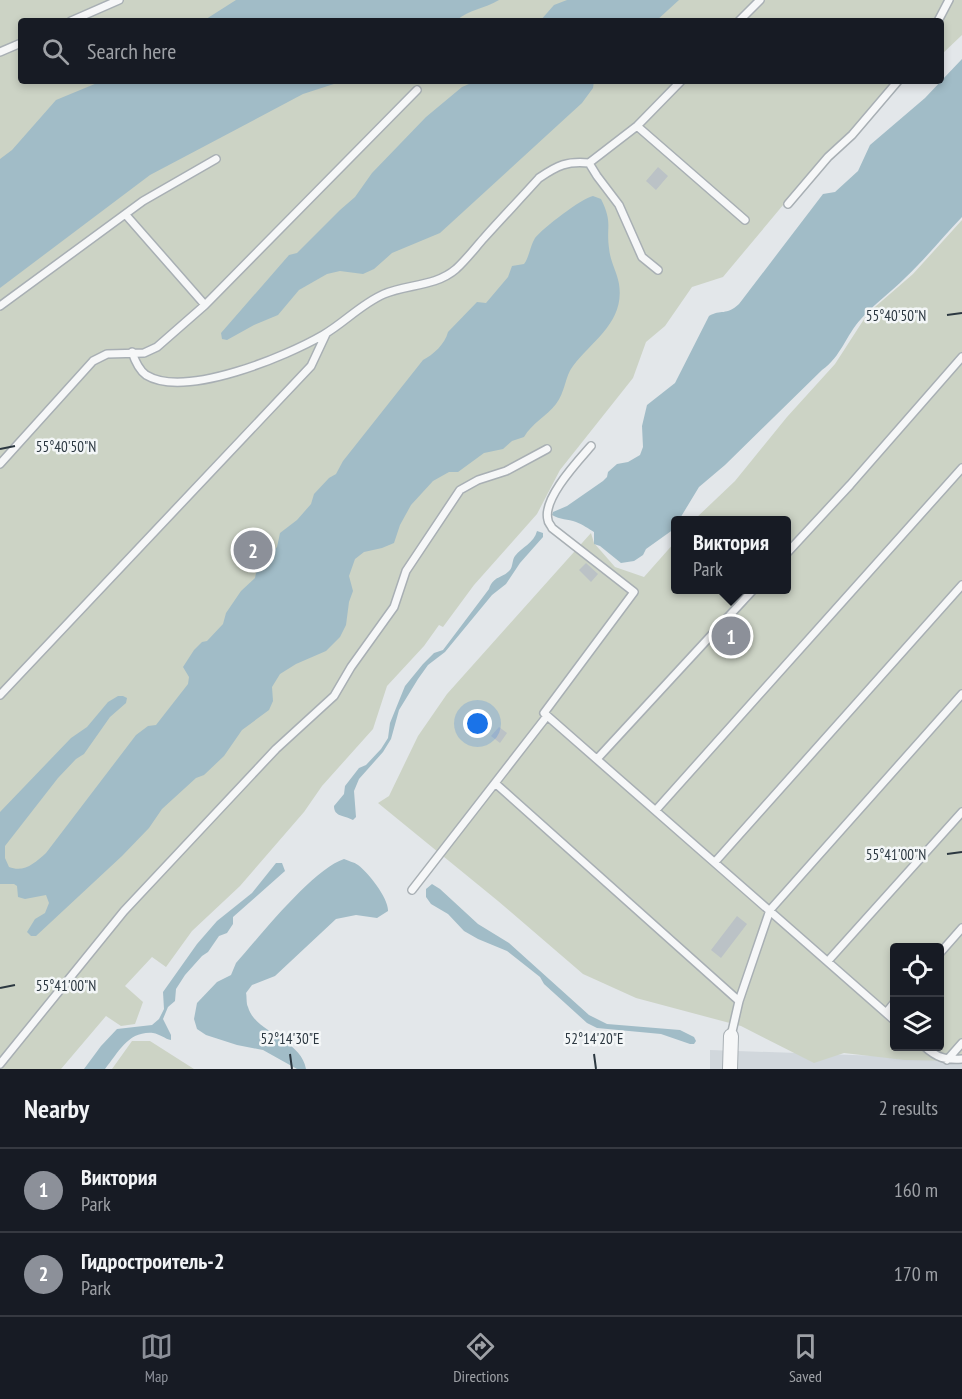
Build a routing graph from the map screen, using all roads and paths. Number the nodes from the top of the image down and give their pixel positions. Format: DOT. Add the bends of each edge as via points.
graph roads {
  1 [pos="119,0"];
  2 [pos="760,0"];
  3 [pos="949,0"];
  4 [pos="78,18"];
  5 [pos="742,18"];
  6 [pos="940,18"];
  7 [pos="18,44"];
  8 [pos="0,52"];
  9 [pos="678,84"];
  10 [pos="895,84"];
  11 [pos="417,90"];
  12 [pos="637,126"];
  13 [pos="216,159"];
  14 [pos="589,163"];
  15 [pos="788,204"];
  16 [pos="126,215"];
  17 [pos="745,220"];
  18 [pos="658,270"];
  19 [pos="205,304"];
  20 [pos="0,306"];
  21 [pos="326,334"];
  22 [pos="132,352"];
  23 [pos="962,357"];
  24 [pos="591,446"];
  25 [pos="547,449"];
  26 [pos="0,464"];
  27 [pos="962,468"];
  28 [pos="791,549"];
  29 [pos="962,585"];
  30 [pos="749,594"];
  31 [pos="962,694"];
  32 [pos="0,695"];
  33 [pos="547,716"];
  34 [pos="597,759"];
  35 [pos="495,783"];
  36 [pos="656,810"];
  37 [pos="962,812"];
  38 [pos="715,862"];
  39 [pos="412,890"];
  40 [pos="770,910"];
  41 [pos="962,928"];
  42 [pos="944,948"];
  43 [pos="828,961"];
  44 [pos="739,1001"];
  45 [pos="890,1008"];
  46 [pos="886,1012"];
  47 [pos="890,1016"];
  48 [pos="731,1036"];
  49 [pos="962,1043"];
  50 [pos="929,1051"];
  51 [pos="962,1059"];
  52 [pos="947,1060"];
  53 [pos="0,1064"];
  54 [pos="730,1069"];
  1 -- 4 [label="lane"];
  2 -- 5 [label="lane"];
  3 -- 6 [label="lane"];
  7 -- 8 [label="lane"];
  9 -- 12 [label="lane"];
  10 -- 15 [label="lane"];
  11 -- 19 [label="lane"];
  12 -- 14 [label="lane"];
  12 -- 17 [label="lane"];
  13 -- 16 [label="lane" via="142,201"];
  14 -- 18 [label="lane" via="619,205 642,257"];
  14 -- 21 [label="lane" via="572,162 539,178 455,270 434,281 385,293"];
  16 -- 19 [label="lane"];
  16 -- 20 [label="lane"];
  19 -- 22 [label="lane" via="157,347 144,353"];
  21 -- 22 [label="lane" via="242,371 183,382 161,381 145,375"];
  21 -- 32 [label="lane" via="311,366"];
  22 -- 26 [label="lane" via="107,354 93,361"];
  23 -- 28 [label="lane"];
  24 -- 33 [label="lane" via="568,472 548,506 547,519 552,528 634,592 544,713"];
  25 -- 53 [label="lane" via="460,490 406,571 394,607 334,696 276,749 124,911"];
  27 -- 36 [label="lane"];
  29 -- 38 [label="lane"];
  30 -- 34 [label="lane"];
  31 -- 40 [label="lane"];
  33 -- 34 [label="lane"];
  33 -- 35 [label="lane"];
  34 -- 36 [label="lane"];
  35 -- 39 [label="lane"];
  35 -- 44 [label="lane"];
  36 -- 38 [label="lane"];
  37 -- 43 [label="lane"];
  38 -- 40 [label="lane"];
  40 -- 43 [label="lane"];
  40 -- 44 [label="lane"];
  41 -- 42 [label="lane"];
  43 -- 46 [label="lane"];
  44 -- 48 [label="lane"];
  45 -- 46 [label="lane"];
  46 -- 47 [label="lane"];
  48 -- 54 [label="street"];
  49 -- 52 [label="lane"];
  50 -- 52 [label="lane"];
  51 -- 52 [label="lane"];
}
